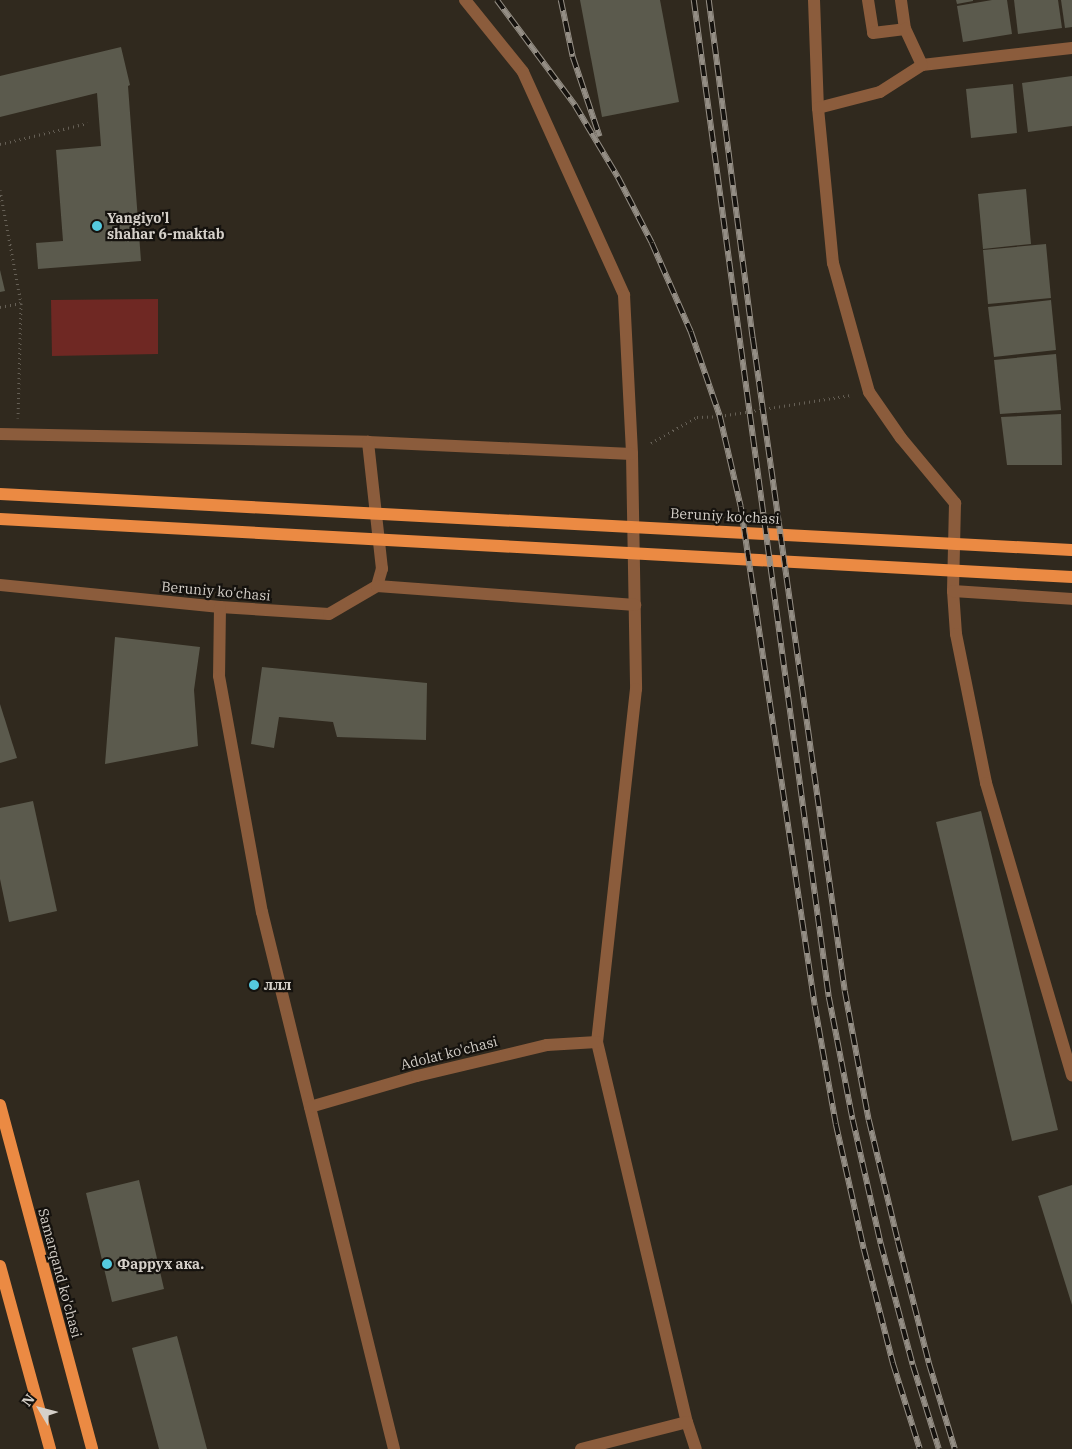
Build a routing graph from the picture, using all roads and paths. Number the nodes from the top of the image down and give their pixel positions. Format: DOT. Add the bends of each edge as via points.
graph roads {
  1 [pos="465,0"];
  2 [pos="814,0"];
  3 [pos="868,0"];
  4 [pos="901,0"];
  5 [pos="905,28"];
  6 [pos="1072,48"];
  7 [pos="922,65"];
  8 [pos="818,108"];
  9 [pos="88,123"];
  10 [pos="0,144"];
  11 [pos="0,190"];
  12 [pos="21,303"];
  13 [pos="0,307"];
  14 [pos="869,392"];
  15 [pos="0,434"];
  16 [pos="17,436"];
  17 [pos="368,442"];
  18 [pos="632,454"];
  19 [pos="0,494"];
  20 [pos="0,520"];
  21 [pos="1072,550"];
  22 [pos="1072,577"];
  23 [pos="0,585"];
  24 [pos="377,586"];
  25 [pos="953,591"];
  26 [pos="1072,599"];
  27 [pos="635,605"];
  28 [pos="220,607"];
  29 [pos="597,1042"];
  30 [pos="1072,1076"];
  31 [pos="0,1106"];
  32 [pos="310,1107"];
  33 [pos="0,1266"];
  34 [pos="686,1422"];
  35 [pos="50,1449"];
  36 [pos="92,1449"];
  37 [pos="394,1449"];
  38 [pos="581,1449"];
  39 [pos="696,1449"];
  1 -- 18 [label="street" via="523,72 624,295"];
  2 -- 8 [label="street"];
  3 -- 5 [label="street" via="873,33"];
  4 -- 5 [label="street"];
  5 -- 7 [label="street"];
  6 -- 7 [label="street"];
  7 -- 8 [label="street" via="880,92"];
  8 -- 14 [label="street" via="833,263"];
  9 -- 10 [label="path"];
  11 -- 12 [label="path"];
  12 -- 13 [label="path"];
  12 -- 16 [label="path"];
  14 -- 18 [label="path" via="729,415 697,417"];
  14 -- 25 [label="street" via="955,503"];
  15 -- 16 [label="street"];
  16 -- 17 [label="street"];
  17 -- 18 [label="street"];
  17 -- 24 [label="street" via="382,569"];
  18 -- 27 [label="street"];
  19 -- 21 [label="main road, Beruniy ko'chasi"];
  20 -- 22 [label="main road"];
  23 -- 28 [label="street, Beruniy ko'chasi"];
  24 -- 27 [label="street"];
  24 -- 28 [label="street, Beruniy ko'chasi" via="329,614"];
  25 -- 26 [label="street"];
  25 -- 30 [label="street" via="956,634 986,783"];
  27 -- 29 [label="street" via="636,688"];
  28 -- 32 [label="street" via="219,676 262,912"];
  29 -- 32 [label="street, Adolat ko'chasi" via="547,1045 417,1076"];
  29 -- 34 [label="street"];
  31 -- 36 [label="main road, Samarqand ko'chasi"];
  32 -- 37 [label="street"];
  33 -- 35 [label="main road"];
  34 -- 38 [label="street"];
  34 -- 39 [label="street"];
}
